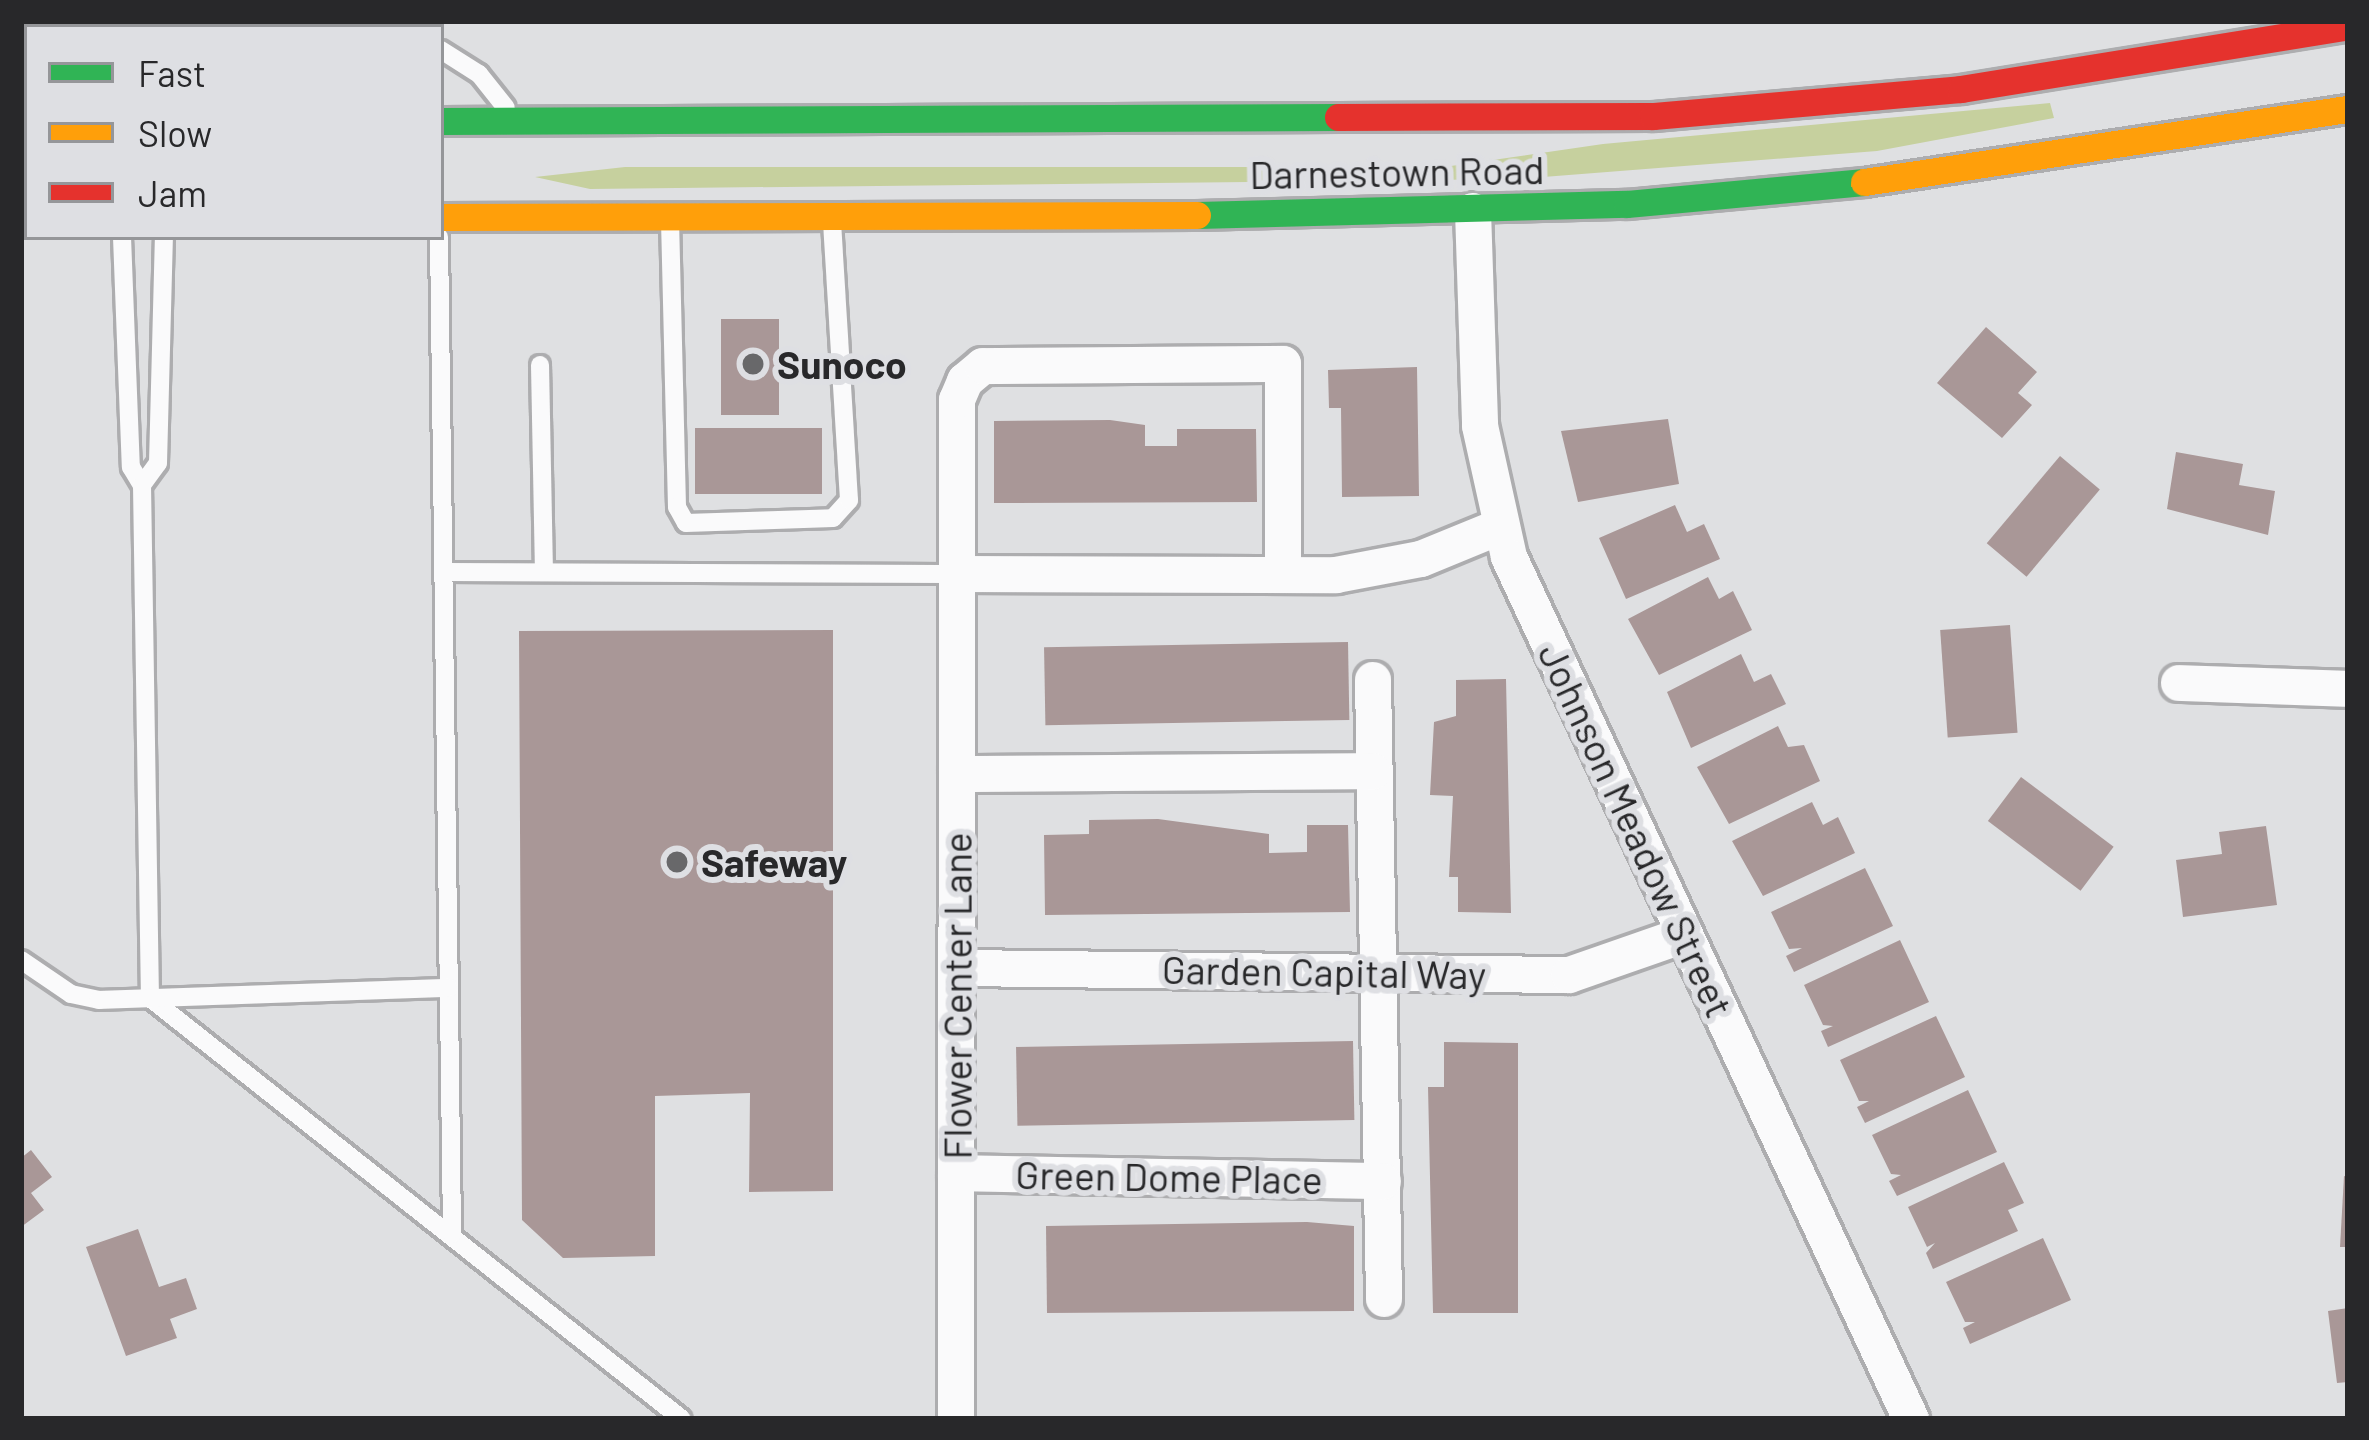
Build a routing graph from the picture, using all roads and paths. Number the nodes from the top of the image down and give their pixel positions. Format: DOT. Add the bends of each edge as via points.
graph roads {
  1 [pos="322,21"];
  2 [pos="331,24"];
  3 [pos="2348,26"];
  4 [pos="444,52"];
  5 [pos="2348,110"];
  6 [pos="444,121"];
  7 [pos="517,121"];
  8 [pos="1473,211"];
  9 [pos="832,215"];
  10 [pos="670,216"];
  11 [pos="444,217"];
  12 [pos="122,240"];
  13 [pos="164,240"];
  14 [pos="439,240"];
  15 [pos="540,364"];
  16 [pos="142,485"];
  17 [pos="1499,527"];
  18 [pos="444,572"];
  19 [pos="544,572"];
  20 [pos="957,574"];
  21 [pos="1283,575"];
  22 [pos="1373,680"];
  23 [pos="2179,682"];
  24 [pos="2348,689"];
  25 [pos="1373,771"];
  26 [pos="957,774"];
  27 [pos="1684,935"];
  28 [pos="21,960"];
  29 [pos="957,968"];
  30 [pos="1378,973"];
  31 [pos="449,988"];
  32 [pos="150,998"];
  33 [pos="956,1173"];
  34 [pos="1383,1181"];
  35 [pos="452,1234"];
  36 [pos="1384,1299"];
  37 [pos="682,1419"];
  38 [pos="956,1419"];
  39 [pos="1912,1419"];
  1 -- 2 [label="lane"];
  3 -- 7 [label="main road, Darnestown Road" via="1961,89 1653,116"];
  4 -- 7 [label="lane" via="479,74"];
  5 -- 8 [label="main road, Darnestown Road" via="1934,176"];
  6 -- 7 [label="main road, Darnestown Road"];
  8 -- 9 [label="main road, Darnestown Road"];
  8 -- 17 [label="street, Johnson Meadow Street" via="1480,426"];
  9 -- 10 [label="main road, Darnestown Road"];
  9 -- 10 [label="lane" via="849,500 832,518 686,523 677,507"];
  10 -- 11 [label="main road, Darnestown Road"];
  12 -- 16 [label="lane" via="131,467"];
  13 -- 16 [label="lane" via="158,463"];
  14 -- 18 [label="lane"];
  15 -- 19 [label="lane"];
  16 -- 32 [label="lane"];
  17 -- 21 [label="street" via="1377,572"];
  17 -- 27 [label="street, Johnson Meadow Street"];
  18 -- 19 [label="lane"];
  18 -- 31 [label="lane"];
  19 -- 20 [label="lane"];
  20 -- 21 [label="street"];
  20 -- 21 [label="street" via="957,400 983,366 1283,364"];
  20 -- 26 [label="street, Flower Center Lane"];
  22 -- 25 [label="street"];
  23 -- 24 [label="street"];
  25 -- 26 [label="street"];
  25 -- 30 [label="street"];
  26 -- 29 [label="street, Flower Center Lane"];
  27 -- 30 [label="street, Garden Capital Way" via="1569,975"];
  27 -- 39 [label="street, Johnson Meadow Street"];
  28 -- 32 [label="lane" via="71,994"];
  29 -- 30 [label="street, Garden Capital Way"];
  29 -- 33 [label="street, Flower Center Lane"];
  30 -- 34 [label="street"];
  31 -- 32 [label="lane"];
  31 -- 35 [label="lane"];
  32 -- 35 [label="lane"];
  33 -- 34 [label="street, Green Dome Place"];
  33 -- 38 [label="street, Flower Center Lane"];
  34 -- 36 [label="street"];
  35 -- 37 [label="lane"];
}
